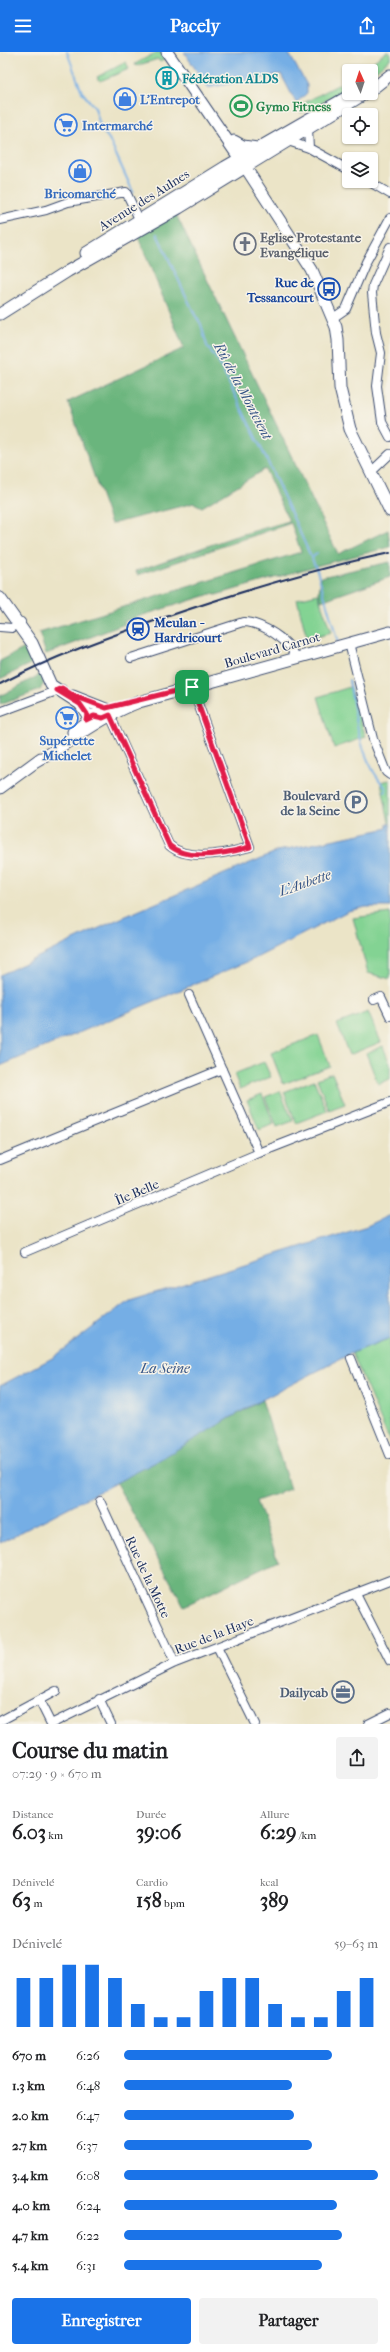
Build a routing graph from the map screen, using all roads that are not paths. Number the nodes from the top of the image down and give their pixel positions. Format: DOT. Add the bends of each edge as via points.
graph roads {
  1 [pos="167,52"];
  2 [pos="174,52"];
  3 [pos="390,67"];
  4 [pos="390,75"];
  5 [pos="378,76"];
  6 [pos="378,84"];
  7 [pos="342,100"];
  8 [pos="355,100"];
  9 [pos="317,114"];
  10 [pos="308,129"];
  11 [pos="288,141"];
  12 [pos="231,142"];
  13 [pos="309,148"];
  14 [pos="257,154"];
  15 [pos="242,163"];
  16 [pos="225,166"];
  17 [pos="342,166"];
  18 [pos="257,185"];
  19 [pos="378,187"];
  20 [pos="390,194"];
  21 [pos="390,218"];
  22 [pos="0,220"];
  23 [pos="139,220"];
  24 [pos="390,246"];
  25 [pos="0,306"];
  26 [pos="0,314"];
  27 [pos="333,318"];
  28 [pos="390,437"];
  29 [pos="390,454"];
  30 [pos="371,472"];
  31 [pos="390,511"];
  32 [pos="0,598"];
  33 [pos="20,623"];
  34 [pos="0,627"];
  35 [pos="390,632"];
  36 [pos="346,644"];
  37 [pos="131,658"];
  38 [pos="296,658"];
  39 [pos="192,687"];
  40 [pos="60,689"];
  41 [pos="0,712"];
  42 [pos="97,715"];
  43 [pos="390,775"];
  44 [pos="0,788"];
  45 [pos="189,995"];
  46 [pos="374,1000"];
  47 [pos="390,1016"];
  48 [pos="222,1069"];
  49 [pos="390,1102"];
  50 [pos="259,1153"];
  51 [pos="0,1160"];
  52 [pos="25,1252"];
  53 [pos="351,1358"];
  54 [pos="390,1455"];
  55 [pos="100,1501"];
  56 [pos="390,1580"];
  57 [pos="356,1594"];
  58 [pos="217,1647"];
  59 [pos="390,1661"];
  60 [pos="175,1663"];
  61 [pos="56,1691"];
  62 [pos="99,1699"];
  63 [pos="39,1700"];
  64 [pos="390,1713"];
  65 [pos="0,1721"];
  66 [pos="51,1724"];
  67 [pos="110,1724"];
  68 [pos="255,1724"];
  69 [pos="368,1724"];
  1 -- 12 [label="main road"];
  2 -- 12 [label="main road"];
  3 -- 5 [label="main road"];
  4 -- 6 [label="main road"];
  7 -- 9 [label="main road"];
  8 -- 10 [label="main road"];
  9 -- 14 [label="main road"];
  9 -- 15 [label="main road" via="248,156"];
  10 -- 11 [label="main road"];
  10 -- 13 [label="street"];
  11 -- 13 [label="street"];
  11 -- 14 [label="main road"];
  12 -- 14 [label="main road"];
  12 -- 15 [label="main road"];
  12 -- 16 [label="main road"];
  13 -- 17 [label="street"];
  14 -- 15 [label="main road"];
  14 -- 18 [label="main road"];
  15 -- 16 [label="main road, Avenue des Aulnes"];
  15 -- 18 [label="main road"];
  15 -- 26 [label="main road" via="161,220 68,271"];
  16 -- 23 [label="main road, Avenue des Aulnes"];
  18 -- 27 [label="main road" via="312,270"];
  19 -- 20 [label="street"];
  21 -- 27 [label="street" via="366,262 346,309"];
  22 -- 23 [label="street" via="54,208 68,202 126,192"];
  23 -- 25 [label="main road, Avenue des Aulnes"];
  24 -- 28 [label="street" via="378,271 372,293 381,353 377,386 382,422"];
  27 -- 30 [label="main road" via="338,340 339,375 345,413"];
  29 -- 30 [label="street"];
  30 -- 31 [label="main road"];
  32 -- 33 [label="main road"];
  33 -- 34 [label="street" via="10,628"];
  33 -- 40 [label="main road" via="48,682"];
  35 -- 36 [label="main road, Boulevard Carnot"];
  36 -- 38 [label="main road, Boulevard Carnot"];
  36 -- 43 [label="street" via="373,739 386,772"];
  37 -- 38 [label="street" via="243,622 256,624 282,640 294,651"];
  38 -- 39 [label="main road, Boulevard Carnot"];
  39 -- 42 [label="main road, Boulevard Carnot" via="139,702 120,704"];
  39 -- 42 [label="street" via="250,847 211,855 174,850"];
  40 -- 41 [label="street"];
  40 -- 42 [label="main road"];
  42 -- 44 [label="main road" via="70,742"];
  45 -- 48 [label="street"];
  46 -- 47 [label="street" via="381,997"];
  48 -- 50 [label="street"];
  48 -- 51 [label="street"];
  49 -- 50 [label="street, Île Belle"];
  50 -- 52 [label="street, Île Belle"];
  53 -- 54 [label="street"];
  55 -- 60 [label="street, Rue de la Motte"];
  56 -- 57 [label="street, Rue de la Haye"];
  57 -- 58 [label="street, Rue de la Haye"];
  57 -- 59 [label="street"];
  58 -- 60 [label="street, Rue de la Haye"];
  58 -- 68 [label="street"];
  60 -- 62 [label="street, Rue de la Haye"];
  61 -- 63 [label="street"];
  62 -- 66 [label="street, Rue de la Haye"];
  62 -- 67 [label="street"];
  63 -- 65 [label="street"];
  63 -- 66 [label="street"];
  64 -- 69 [label="street"];
}
